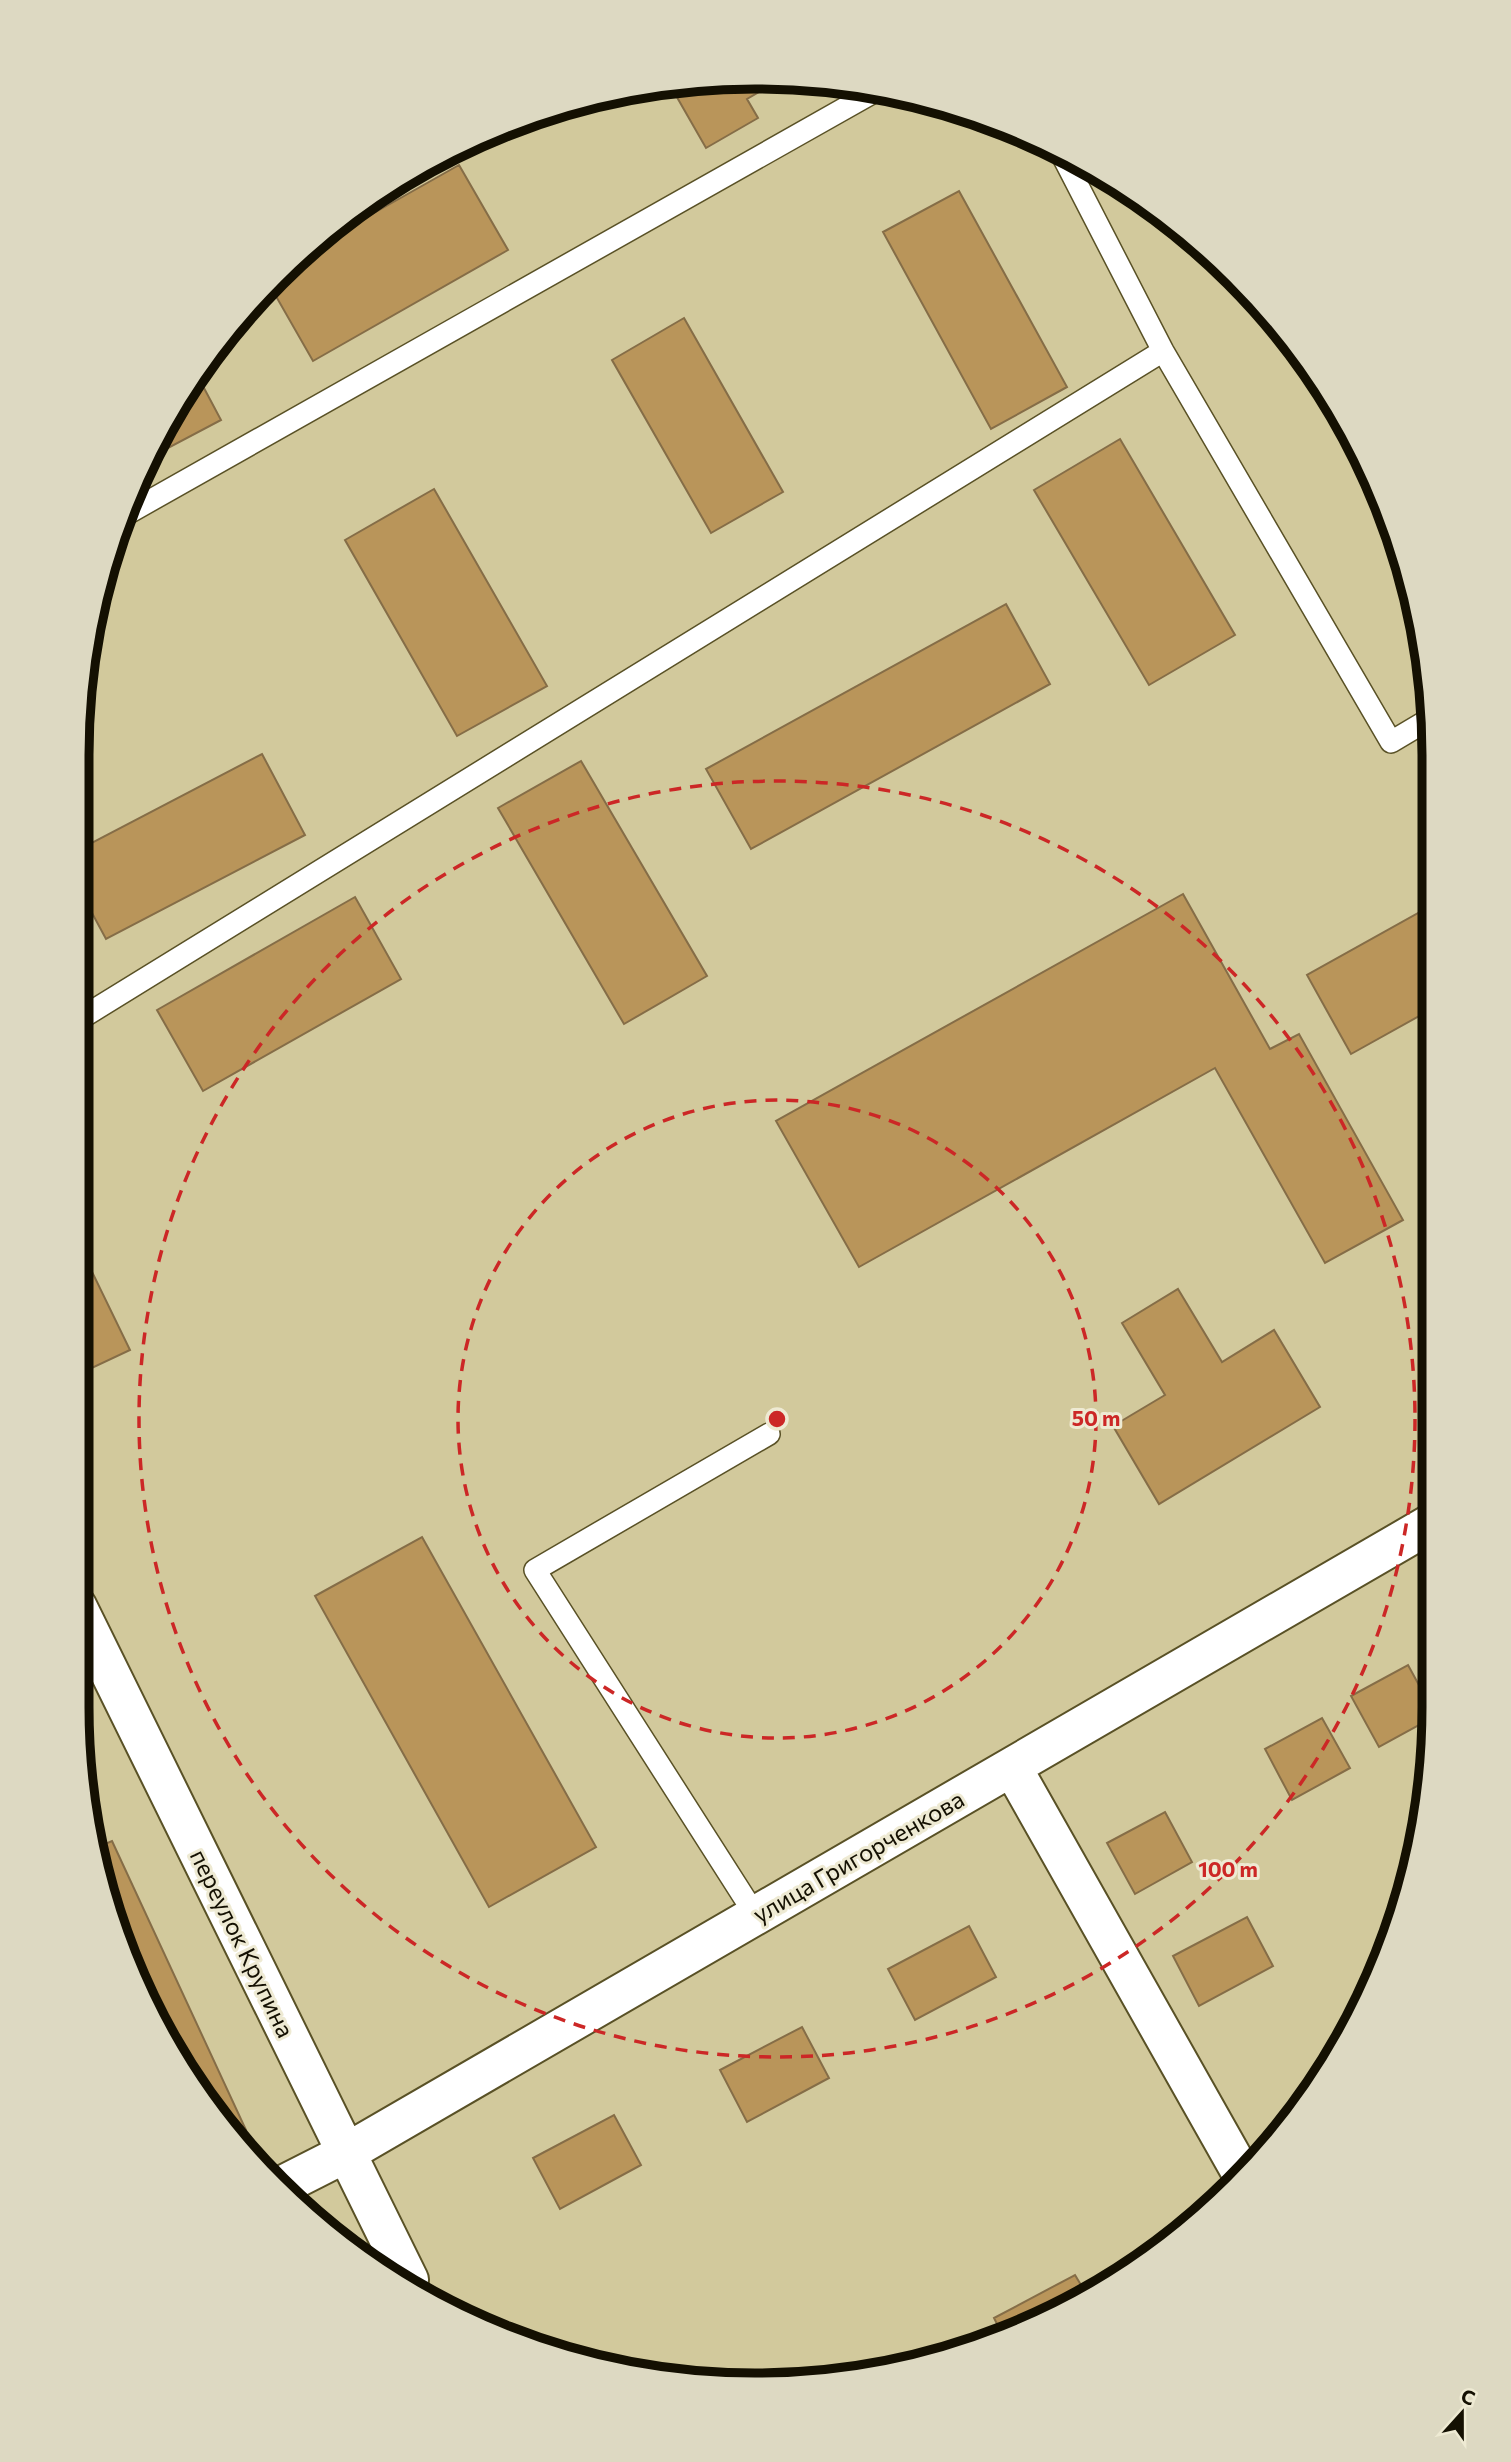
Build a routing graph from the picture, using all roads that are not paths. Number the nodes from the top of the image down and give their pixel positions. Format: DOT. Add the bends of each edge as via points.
graph roads {
  1 [pos="862,98"];
  2 [pos="1069,168"];
  3 [pos="1163,351"];
  4 [pos="137,508"];
  5 [pos="1421,725"];
  6 [pos="89,1013"];
  7 [pos="769,1434"];
  8 [pos="1422,1528"];
  9 [pos="89,1630"];
  10 [pos="1012,1767"];
  11 [pos="756,1916"];
  12 [pos="346,2152"];
  13 [pos="1238,2166"];
  14 [pos="289,2182"];
  15 [pos="405,2273"];
  1 -- 4 [label="lane"];
  2 -- 3 [label="lane"];
  3 -- 5 [label="lane" via="1391,742"];
  3 -- 6 [label="lane"];
  7 -- 11 [label="lane" via="535,1570"];
  8 -- 10 [label="street, улица Григорченкова"];
  9 -- 12 [label="street, переулок Крупина"];
  10 -- 11 [label="street, улица Григорченкова"];
  10 -- 13 [label="street"];
  11 -- 12 [label="street, улица Григорченкова"];
  12 -- 14 [label="street, улица Григорченкова"];
  12 -- 15 [label="street, переулок Крупина"];
}
